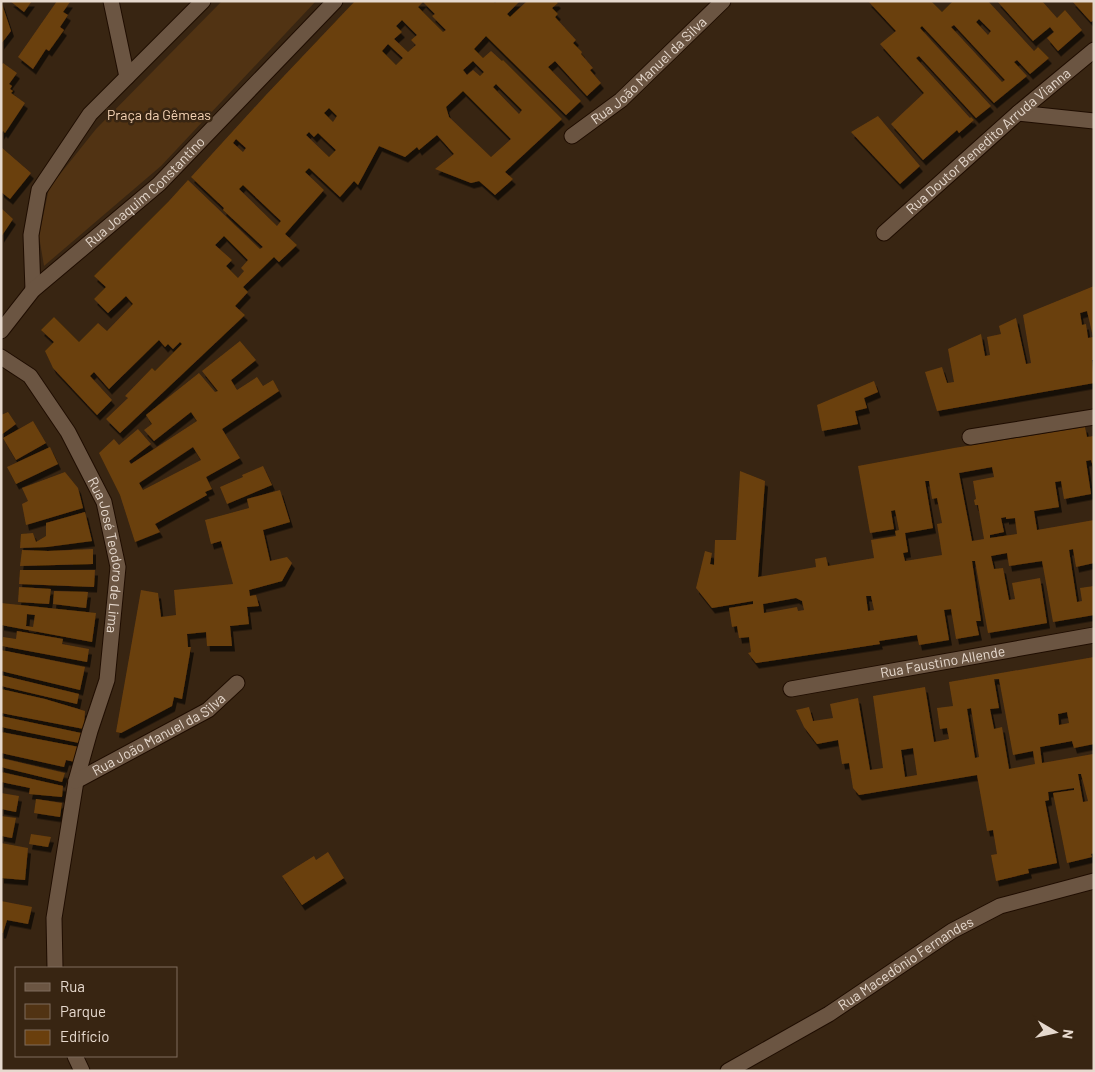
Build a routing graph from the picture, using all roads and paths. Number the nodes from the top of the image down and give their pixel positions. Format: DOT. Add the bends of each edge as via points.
graph roads {
  1 [pos="111,1"];
  2 [pos="203,1"];
  3 [pos="335,1"];
  4 [pos="723,1"];
  5 [pos="1094,50"];
  6 [pos="127,77"];
  7 [pos="1018,113"];
  8 [pos="1094,121"];
  9 [pos="572,136"];
  10 [pos="884,233"];
  11 [pos="33,290"];
  12 [pos="1,331"];
  13 [pos="1,357"];
  14 [pos="1094,417"];
  15 [pos="970,437"];
  16 [pos="1094,635"];
  17 [pos="237,683"];
  18 [pos="791,689"];
  19 [pos="76,781"];
  20 [pos="1094,881"];
  21 [pos="55,967"];
  22 [pos="75,1057"];
  23 [pos="82,1071"];
  24 [pos="728,1071"];
  1 -- 6 [label="street"];
  2 -- 6 [label="street"];
  3 -- 11 [label="street, Rua Joaquim Constantino" via="159,184"];
  4 -- 9 [label="street, Rua João Manuel da Silva" via="621,100"];
  5 -- 7 [label="street, Rua Doutor Benedito Arruda Vianna"];
  6 -- 11 [label="street" via="90,114 39,190 31,235"];
  7 -- 8 [label="street"];
  7 -- 10 [label="street, Rua Doutor Benedito Arruda Vianna"];
  11 -- 12 [label="street, Rua Joaquim Constantino"];
  13 -- 19 [label="street, Rua José Teodoro de Lima" via="30,376 68,432 104,502 118,567 107,680"];
  14 -- 15 [label="street"];
  16 -- 18 [label="street, Rua Faustino Allende"];
  17 -- 19 [label="street, Rua João Manuel da Silva" via="208,710"];
  19 -- 21 [label="street" via="54,918"];
  20 -- 24 [label="street, Rua Macedônio Fernandes" via="1000,906 952,931 829,1014"];
  22 -- 23 [label="street"];
}
